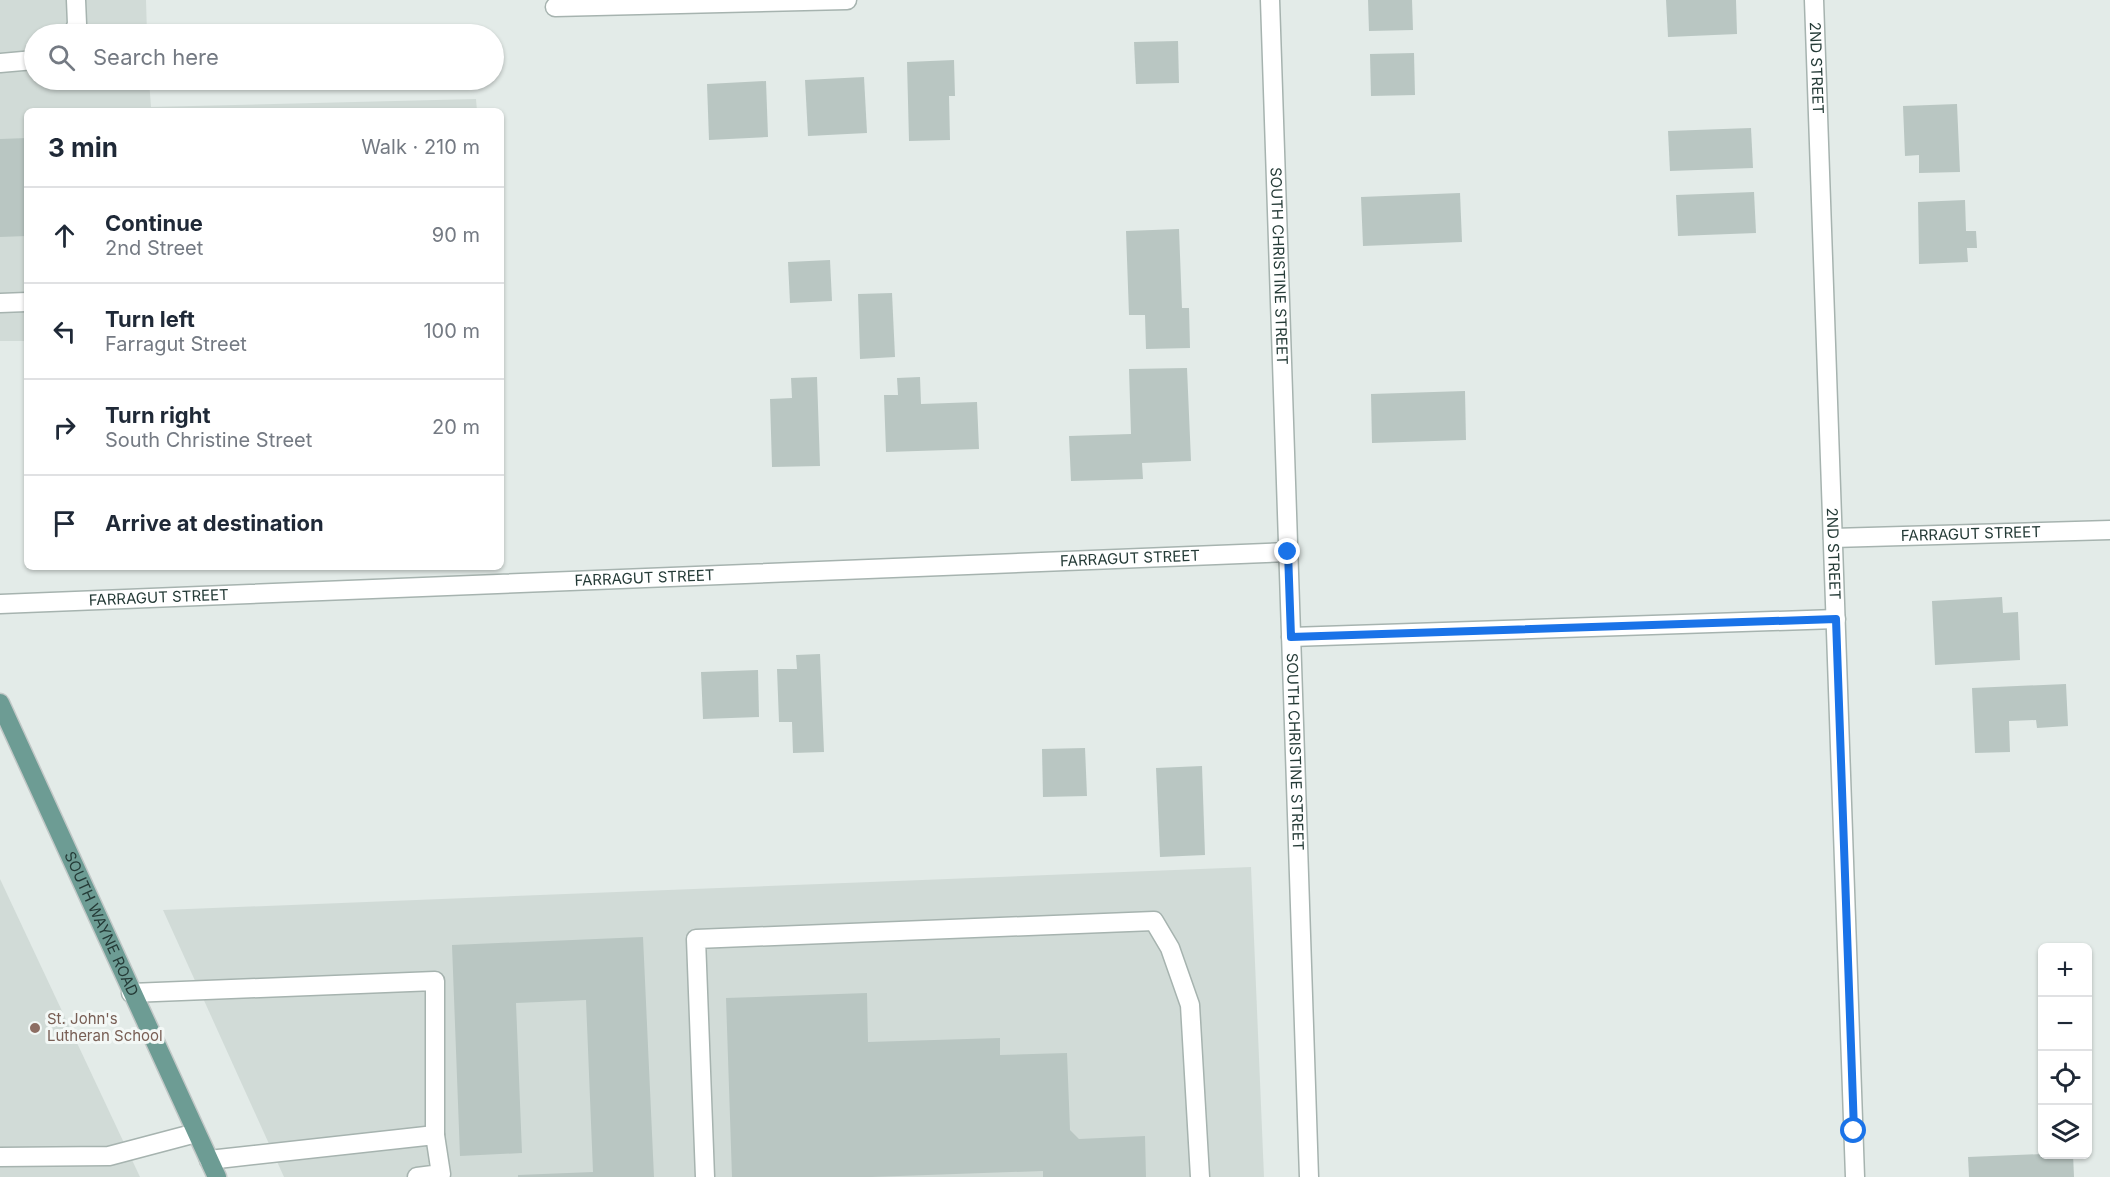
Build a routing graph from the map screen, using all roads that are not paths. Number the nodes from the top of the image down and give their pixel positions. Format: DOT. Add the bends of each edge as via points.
graph roads {
  1 [pos="76,0"];
  2 [pos="847,0"];
  3 [pos="1269,0"];
  4 [pos="1814,0"];
  5 [pos="555,8"];
  6 [pos="77,24"];
  7 [pos="24,61"];
  8 [pos="0,63"];
  9 [pos="24,302"];
  10 [pos="0,303"];
  11 [pos="2110,530"];
  12 [pos="1833,538"];
  13 [pos="1288,552"];
  14 [pos="0,604"];
  15 [pos="1836,619"];
  16 [pos="1291,637"];
  17 [pos="0,703"];
  18 [pos="132,993"];
  19 [pos="196,1133"];
  20 [pos="435,1135"];
  21 [pos="0,1157"];
  22 [pos="213,1169"];
  23 [pos="443,1176"];
  24 [pos="417,1177"];
  25 [pos="705,1177"];
  26 [pos="1200,1177"];
  27 [pos="1309,1177"];
  28 [pos="1855,1177"];
  1 -- 6 [label="street"];
  2 -- 5 [label="street"];
  3 -- 13 [label="street, SOUTH CHRISTINE STREET"];
  4 -- 12 [label="street, 2ND STREET"];
  7 -- 8 [label="street"];
  9 -- 10 [label="street"];
  11 -- 12 [label="street, FARRAGUT STREET"];
  12 -- 15 [label="street, 2ND STREET"];
  13 -- 14 [label="street, FARRAGUT STREET"];
  13 -- 16 [label="street, SOUTH CHRISTINE STREET"];
  15 -- 16 [label="street"];
  15 -- 28 [label="street, 2ND STREET"];
  16 -- 27 [label="street, SOUTH CHRISTINE STREET"];
  17 -- 18 [label="main road, SOUTH WAYNE ROAD"];
  18 -- 19 [label="main road, SOUTH WAYNE ROAD"];
  18 -- 20 [label="street" via="435,981"];
  19 -- 21 [label="street" via="109,1156"];
  19 -- 22 [label="main road, SOUTH WAYNE ROAD"];
  20 -- 22 [label="street"];
  20 -- 23 [label="street"];
  23 -- 24 [label="street"];
  25 -- 26 [label="street" via="696,939 1154,921 1170,948 1190,1005"];
}
